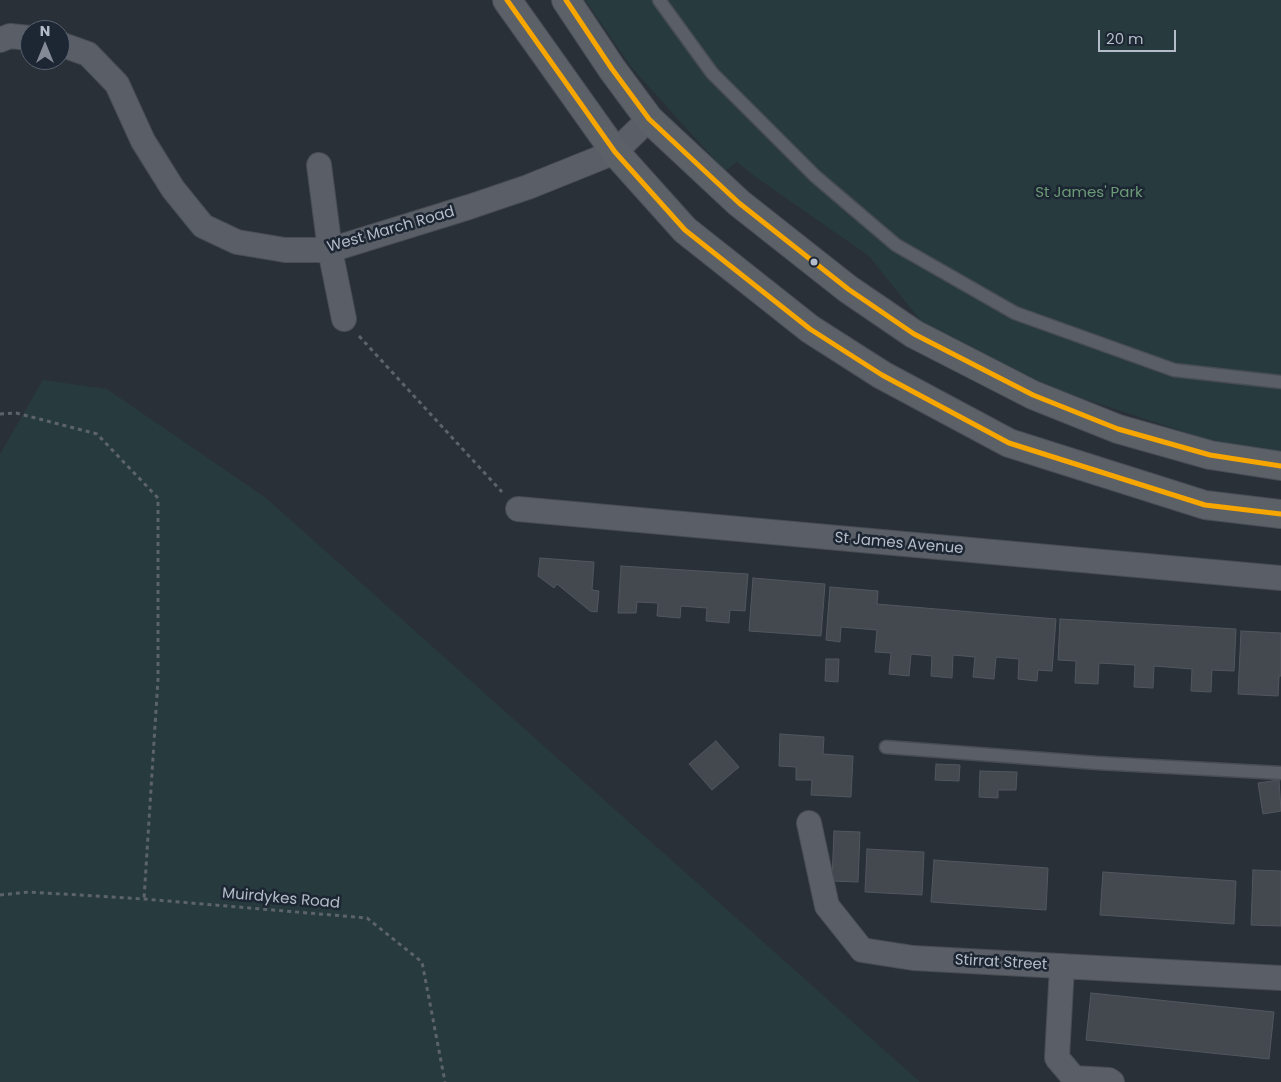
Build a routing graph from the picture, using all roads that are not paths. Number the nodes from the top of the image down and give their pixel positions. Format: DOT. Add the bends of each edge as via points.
graph roads {
  1 [pos="507,0"];
  2 [pos="566,0"];
  3 [pos="659,0"];
  4 [pos="20,37"];
  5 [pos="0,40"];
  6 [pos="70,48"];
  7 [pos="649,119"];
  8 [pos="615,152"];
  9 [pos="319,165"];
  10 [pos="330,250"];
  11 [pos="344,319"];
  12 [pos="1281,382"];
  13 [pos="1281,466"];
  14 [pos="518,509"];
  15 [pos="1281,514"];
  16 [pos="1281,578"];
  17 [pos="886,747"];
  18 [pos="1281,773"];
  19 [pos="810,823"];
  20 [pos="1062,966"];
  21 [pos="1281,978"];
  22 [pos="1112,1082"];
  1 -- 8 [label="main road"];
  2 -- 7 [label="main road"];
  3 -- 12 [label="lane" via="712,73 815,176 896,245 1015,313 1174,370"];
  4 -- 5 [label="street"];
  6 -- 10 [label="street, West March Road" via="88,54 117,84 143,141 173,189 203,226 237,242 285,250"];
  7 -- 8 [label="street, West March Road"];
  7 -- 13 [label="main road" via="739,203 848,289 914,334 1033,395 1118,429 1210,455"];
  8 -- 10 [label="street, West March Road" via="528,187"];
  8 -- 15 [label="main road" via="685,230 810,329 882,375 1009,443 1205,504"];
  9 -- 10 [label="street"];
  10 -- 11 [label="street"];
  14 -- 16 [label="street, St James Avenue"];
  17 -- 18 [label="lane"];
  19 -- 20 [label="street, Stirrat Street" via="827,906 862,950 913,958"];
  20 -- 21 [label="street, Stirrat Street"];
  20 -- 22 [label="street" via="1057,1058 1074,1078"];
}
